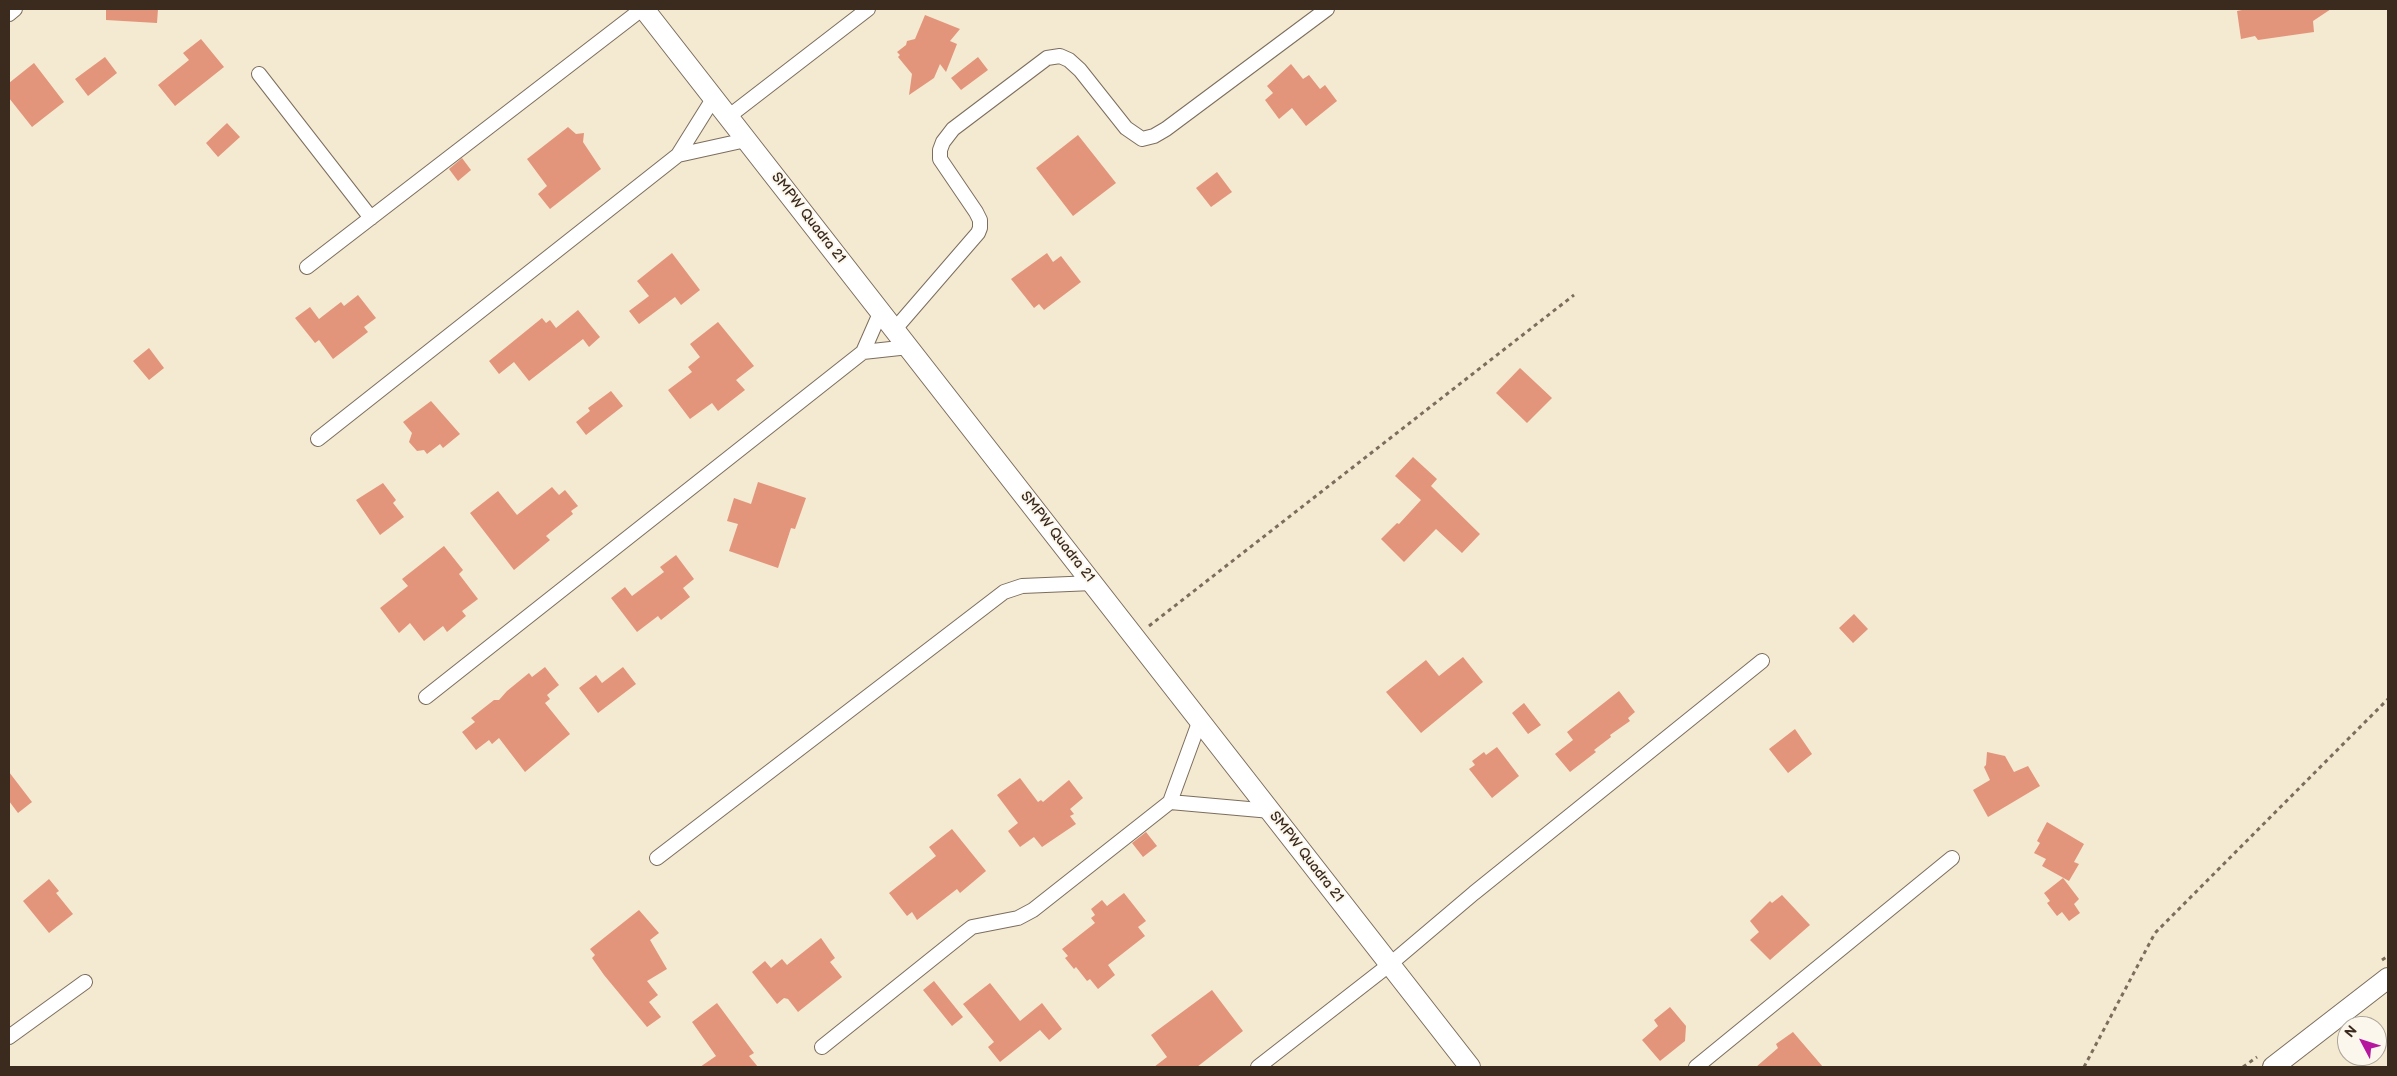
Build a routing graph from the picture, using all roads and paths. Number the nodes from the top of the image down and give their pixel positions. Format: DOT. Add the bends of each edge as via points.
graph roads {
  1 [pos="15,9"];
  2 [pos="643,9"];
  3 [pos="868,9"];
  4 [pos="1327,9"];
  5 [pos="9,14"];
  6 [pos="259,74"];
  7 [pos="714,99"];
  8 [pos="728,118"];
  9 [pos="746,140"];
  10 [pos="678,155"];
  11 [pos="371,218"];
  12 [pos="307,267"];
  13 [pos="1574,295"];
  14 [pos="881,311"];
  15 [pos="895,329"];
  16 [pos="909,347"];
  17 [pos="863,352"];
  18 [pos="318,439"];
  19 [pos="1093,583"];
  20 [pos="1135,637"];
  21 [pos="1762,661"];
  22 [pos="426,697"];
  23 [pos="2388,699"];
  24 [pos="1200,720"];
  25 [pos="1170,802"];
  26 [pos="1271,811"];
  27 [pos="657,858"];
  28 [pos="1952,858"];
  29 [pos="1389,964"];
  30 [pos="2388,978"];
  31 [pos="85,982"];
  32 [pos="9,1037"];
  33 [pos="822,1047"];
  34 [pos="1258,1067"];
  35 [pos="1470,1067"];
  36 [pos="1696,1067"];
  37 [pos="2084,1067"];
  38 [pos="2273,1067"];
  1 -- 5 [label="street"];
  2 -- 7 [label="street, SMPW Quadra 21"];
  2 -- 11 [label="street"];
  3 -- 8 [label="street"];
  4 -- 15 [label="street" via="1166,129 1142,139 1126,128 1069,60 1060,56 1046,58 953,129 943,142 940,159 976,212 980,228"];
  6 -- 11 [label="street"];
  7 -- 8 [label="street, SMPW Quadra 21"];
  7 -- 10 [label="street"];
  8 -- 9 [label="street, SMPW Quadra 21"];
  9 -- 10 [label="street"];
  9 -- 14 [label="street, SMPW Quadra 21"];
  10 -- 18 [label="street"];
  11 -- 12 [label="street"];
  13 -- 20 [label="path"];
  14 -- 15 [label="street, SMPW Quadra 21"];
  14 -- 17 [label="street"];
  15 -- 16 [label="street, SMPW Quadra 21"];
  16 -- 17 [label="street"];
  16 -- 19 [label="street, SMPW Quadra 21"];
  17 -- 22 [label="street"];
  19 -- 20 [label="street, SMPW Quadra 21"];
  19 -- 27 [label="street" via="1022,586 1004,592"];
  20 -- 24 [label="street, SMPW Quadra 21"];
  21 -- 29 [label="street"];
  23 -- 37 [label="path" via="2155,934"];
  24 -- 25 [label="street"];
  24 -- 26 [label="street, SMPW Quadra 21"];
  25 -- 26 [label="street"];
  25 -- 33 [label="street" via="1033,910 1018,918 972,927 962,934"];
  26 -- 29 [label="street, SMPW Quadra 21"];
  28 -- 36 [label="street"];
  29 -- 34 [label="street"];
  29 -- 35 [label="street, SMPW Quadra 21"];
  30 -- 38 [label="street"];
  31 -- 32 [label="street"];
}
